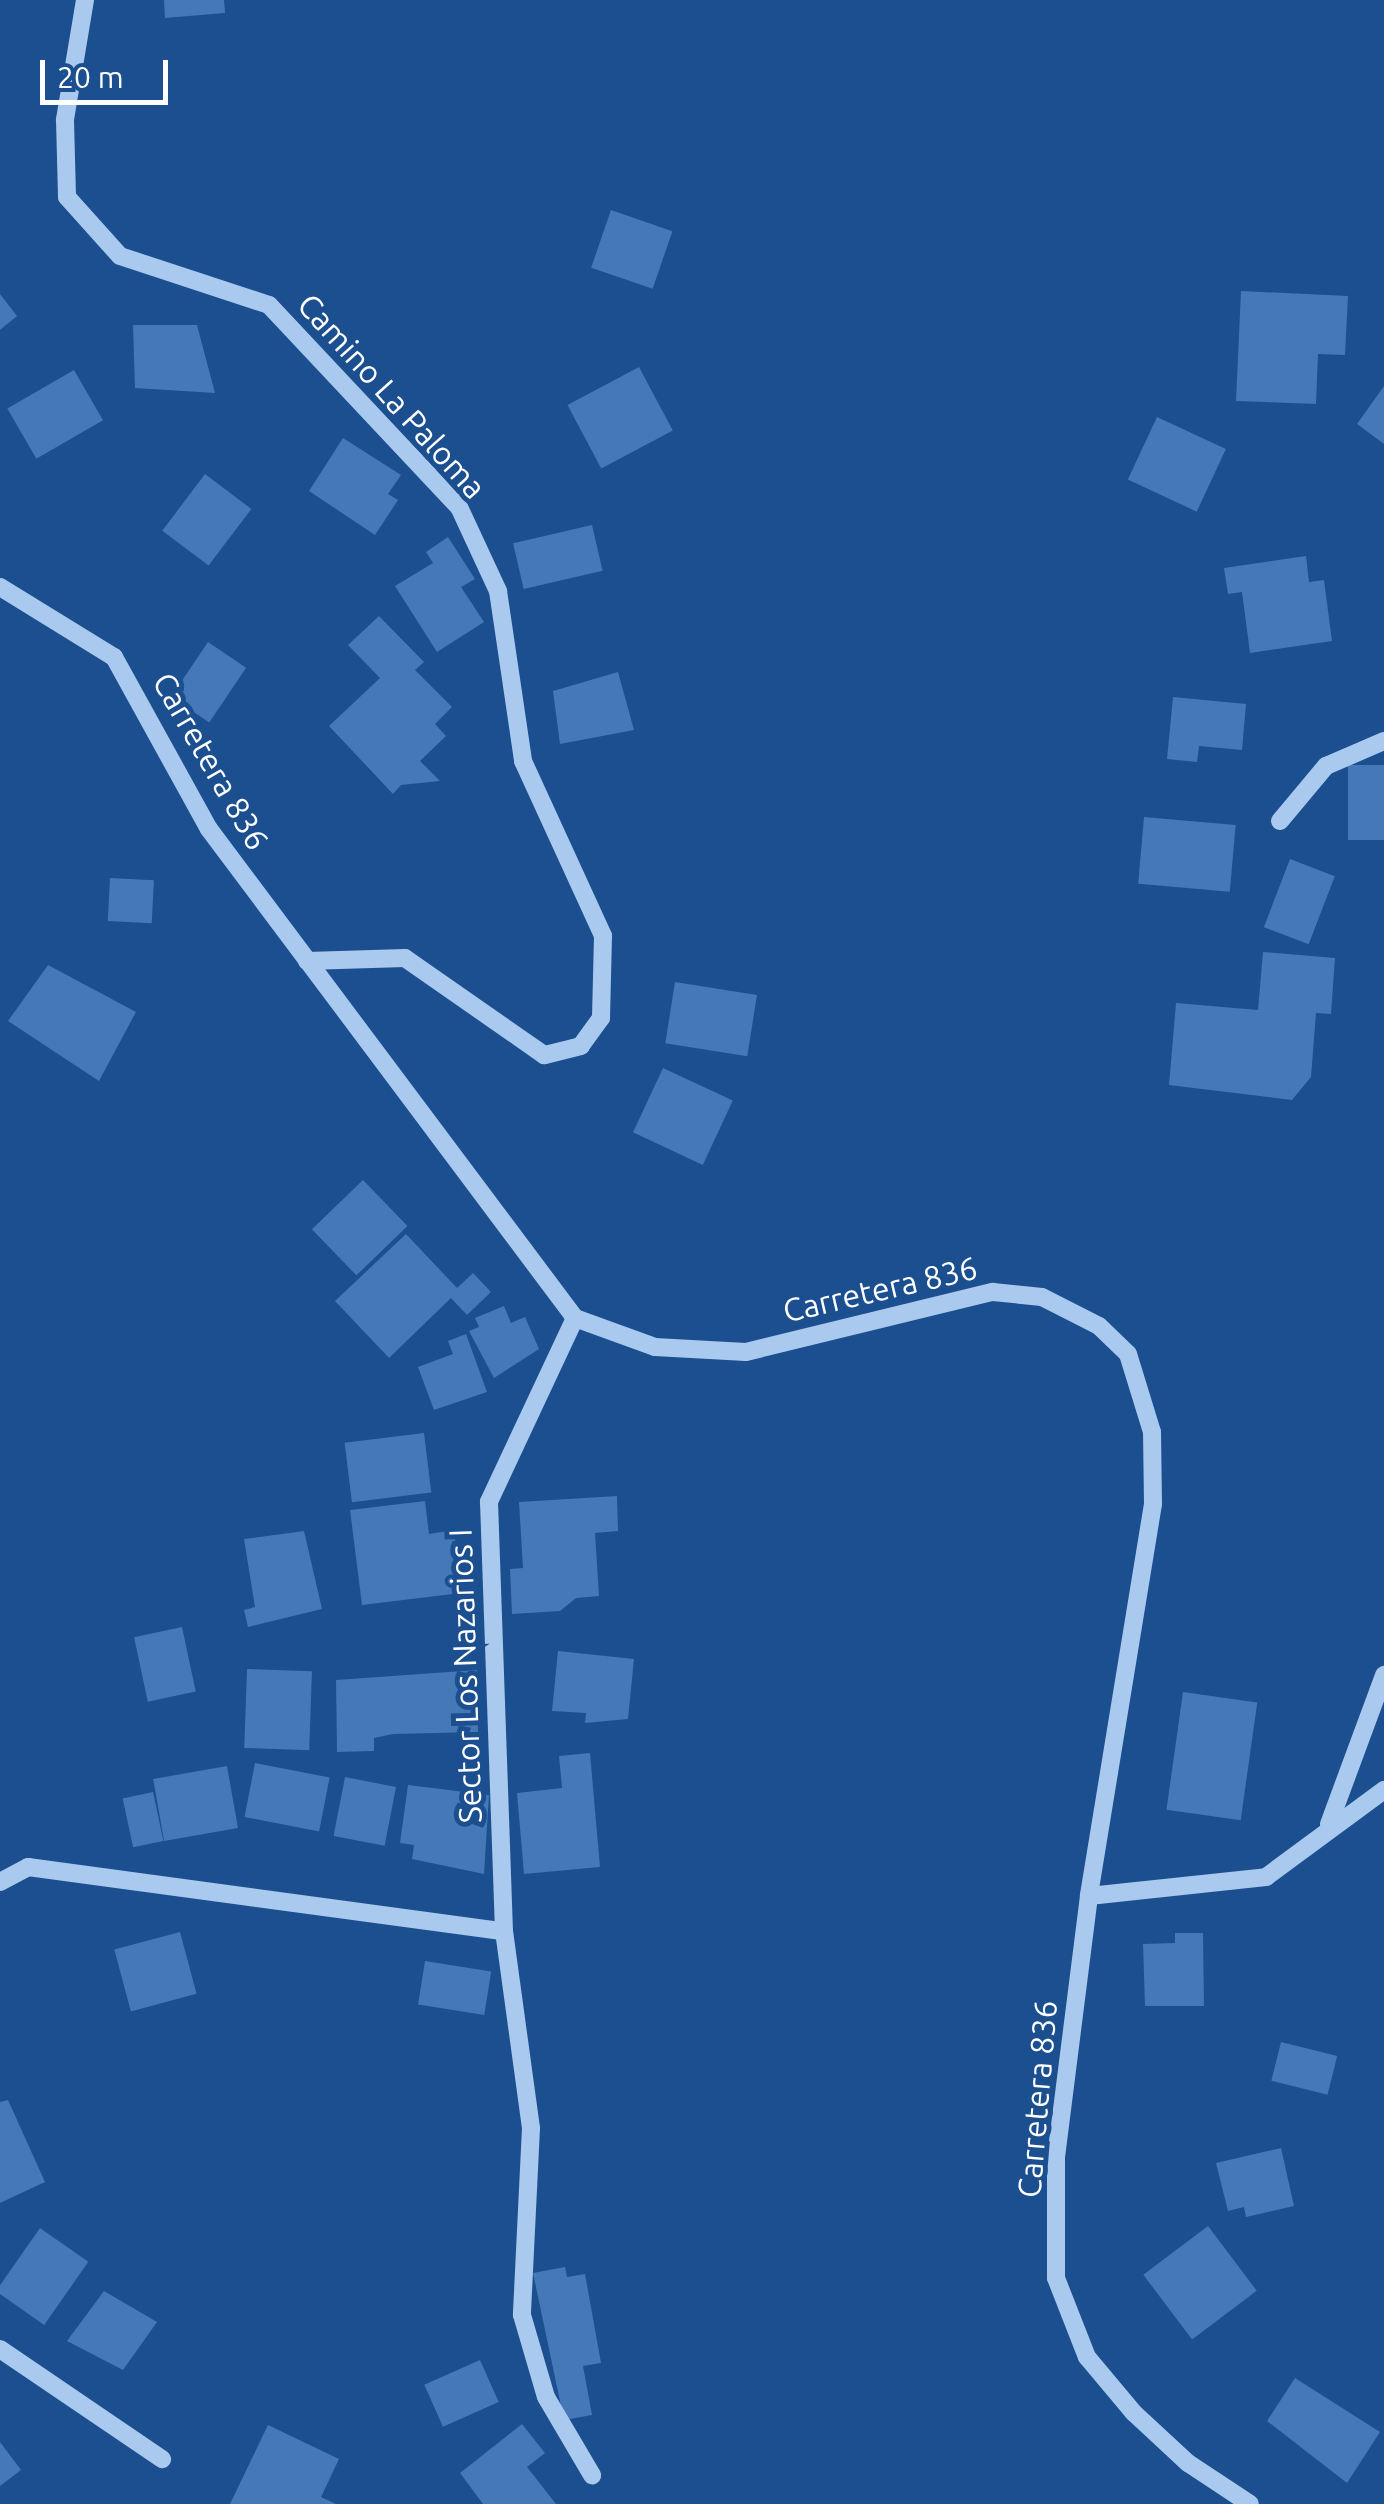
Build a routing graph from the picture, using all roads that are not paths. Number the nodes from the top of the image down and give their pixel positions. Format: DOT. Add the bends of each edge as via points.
graph roads {
  1 [pos="85,0"];
  2 [pos="0,587"];
  3 [pos="1384,741"];
  4 [pos="1280,821"];
  5 [pos="307,961"];
  6 [pos="575,1318"];
  7 [pos="1384,1675"];
  8 [pos="1384,1790"];
  9 [pos="1329,1824"];
  10 [pos="0,1882"];
  11 [pos="1089,1896"];
  12 [pos="504,1931"];
  13 [pos="0,2350"];
  14 [pos="162,2458"];
  15 [pos="592,2475"];
  16 [pos="1250,2504"];
  1 -- 5 [label="street, Camino La Paloma" via="64,120 67,197 120,256 269,304 460,508 498,590 522,761 604,936 601,1018 581,1046 544,1054 405,958"];
  2 -- 5 [label="street, Carretera 836" via="114,657 160,727 209,829"];
  3 -- 4 [label="street" via="1326,766"];
  5 -- 6 [label="street, Carretera 836"];
  6 -- 11 [label="street, Carretera 836" via="654,1348 746,1352 992,1292 1042,1297 1098,1326 1128,1354 1152,1432 1153,1504"];
  6 -- 12 [label="street, Sector Los Nazarios I" via="488,1502"];
  7 -- 9 [label="street"];
  8 -- 9 [label="street"];
  9 -- 11 [label="street" via="1266,1877"];
  10 -- 12 [label="street" via="28,1867"];
  11 -- 16 [label="street, Carretera 836" via="1056,2157 1056,2278 1087,2357 1134,2413 1188,2463"];
  12 -- 15 [label="street, Sector Los Nazarios I" via="531,2128 522,2315 546,2397"];
  13 -- 14 [label="street"];
}
